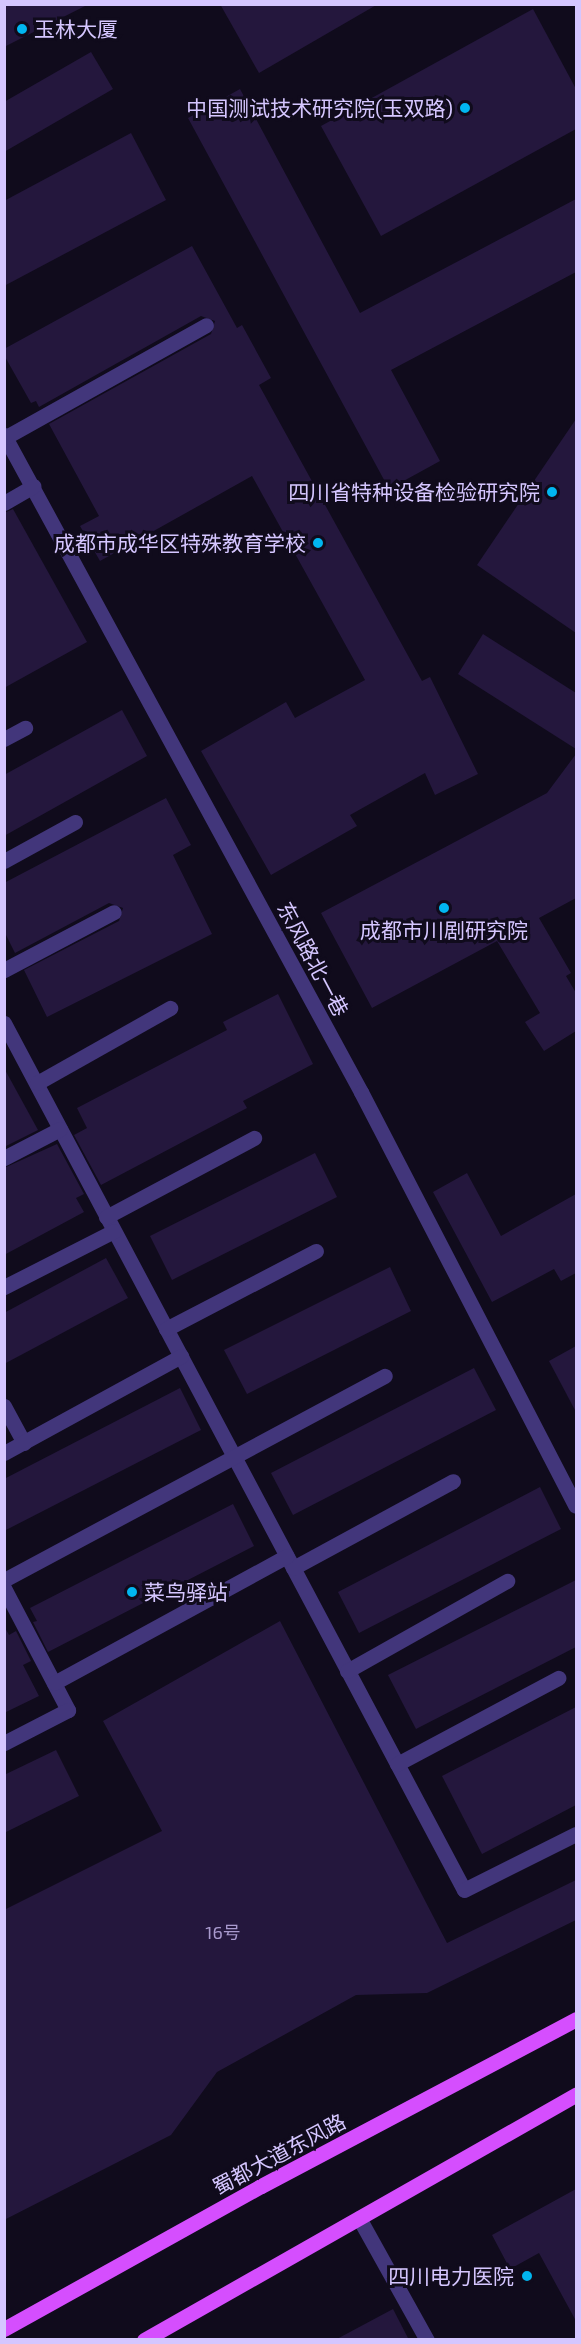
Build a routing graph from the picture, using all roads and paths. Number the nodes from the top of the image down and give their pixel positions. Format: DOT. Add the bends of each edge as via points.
graph roads {
  1 [pos="206,325"];
  2 [pos="5,436"];
  3 [pos="33,486"];
  4 [pos="4,502"];
  5 [pos="25,728"];
  6 [pos="4,739"];
  7 [pos="75,822"];
  8 [pos="4,861"];
  9 [pos="114,912"];
  10 [pos="4,970"];
  11 [pos="171,1008"];
  12 [pos="5,1027"];
  13 [pos="37,1083"];
  14 [pos="60,1129"];
  15 [pos="254,1138"];
  16 [pos="4,1158"];
  17 [pos="106,1216"];
  18 [pos="114,1231"];
  19 [pos="316,1251"];
  20 [pos="4,1287"];
  21 [pos="166,1329"];
  22 [pos="181,1356"];
  23 [pos="385,1376"];
  24 [pos="4,1406"];
  25 [pos="24,1443"];
  26 [pos="4,1453"];
  27 [pos="234,1456"];
  28 [pos="453,1481"];
  29 [pos="576,1506"];
  30 [pos="290,1562"];
  31 [pos="4,1580"];
  32 [pos="507,1581"];
  33 [pos="4,1588"];
  34 [pos="347,1671"];
  35 [pos="558,1678"];
  36 [pos="54,1683"];
  37 [pos="4,1743"];
  38 [pos="397,1764"];
  39 [pos="576,1834"];
  40 [pos="576,2019"];
  41 [pos="576,2094"];
  42 [pos="359,2218"];
  43 [pos="4,2329"];
  44 [pos="144,2340"];
  45 [pos="427,2340"];
  1 -- 2 [label="street"];
  2 -- 3 [label="street, 东风路北一巷"];
  3 -- 4 [label="street"];
  3 -- 29 [label="street, 东风路北一巷" via="361,1092"];
  5 -- 6 [label="street"];
  7 -- 8 [label="street"];
  9 -- 10 [label="street"];
  11 -- 13 [label="street"];
  12 -- 13 [label="street"];
  13 -- 14 [label="street"];
  14 -- 16 [label="street"];
  14 -- 17 [label="street"];
  15 -- 17 [label="street"];
  17 -- 18 [label="street"];
  18 -- 20 [label="street"];
  18 -- 21 [label="street"];
  19 -- 21 [label="street"];
  21 -- 22 [label="street"];
  22 -- 25 [label="street"];
  22 -- 27 [label="street"];
  23 -- 27 [label="street"];
  24 -- 25 [label="street"];
  25 -- 26 [label="street"];
  27 -- 30 [label="street"];
  27 -- 31 [label="street"];
  28 -- 30 [label="street"];
  30 -- 34 [label="street"];
  30 -- 36 [label="street"];
  32 -- 34 [label="street"];
  33 -- 36 [label="street"];
  34 -- 38 [label="street"];
  35 -- 38 [label="street"];
  36 -- 37 [label="street" via="68,1710"];
  38 -- 39 [label="street" via="464,1890"];
  40 -- 43 [label="main road, 蜀都大道东风路" via="261,2186"];
  41 -- 42 [label="main road"];
  42 -- 44 [label="main road"];
  42 -- 45 [label="street"];
}
